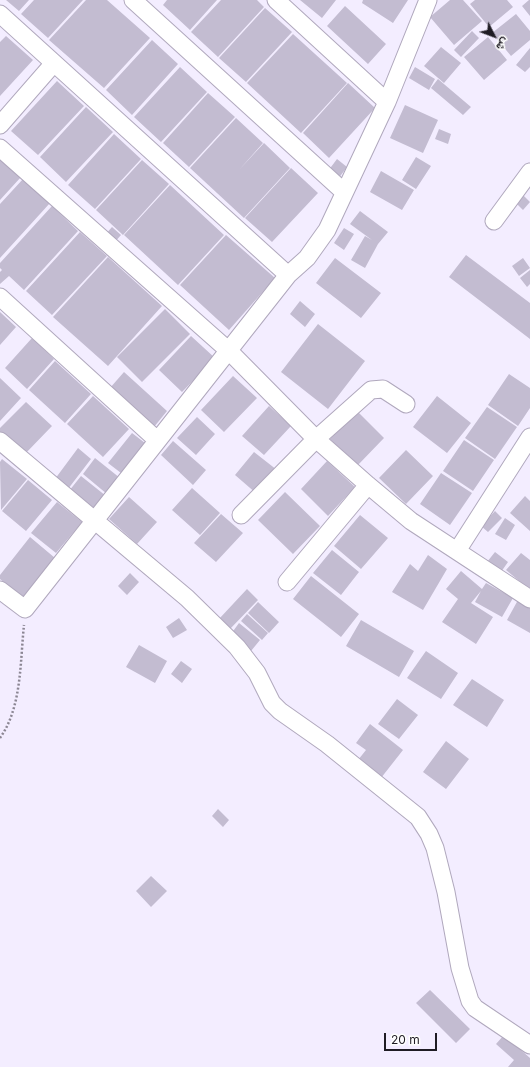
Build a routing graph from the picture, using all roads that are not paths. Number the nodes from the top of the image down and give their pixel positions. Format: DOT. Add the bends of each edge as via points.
graph roads {
  1 [pos="133,0"];
  2 [pos="276,0"];
  3 [pos="428,0"];
  4 [pos="0,14"];
  5 [pos="54,64"];
  6 [pos="387,102"];
  7 [pos="0,125"];
  8 [pos="0,148"];
  9 [pos="530,172"];
  10 [pos="344,192"];
  11 [pos="494,221"];
  12 [pos="288,275"];
  13 [pos="0,297"];
  14 [pos="229,351"];
  15 [pos="406,404"];
  16 [pos="530,437"];
  17 [pos="316,439"];
  18 [pos="157,440"];
  19 [pos="0,441"];
  20 [pos="368,485"];
  21 [pos="241,515"];
  22 [pos="94,520"];
  23 [pos="457,551"];
  24 [pos="287,582"];
  25 [pos="0,590"];
  26 [pos="530,598"];
  27 [pos="530,1045"];
  1 -- 10 [label="street"];
  2 -- 6 [label="street"];
  3 -- 6 [label="street"];
  4 -- 5 [label="street"];
  5 -- 7 [label="street"];
  5 -- 12 [label="street"];
  6 -- 10 [label="street"];
  8 -- 14 [label="street"];
  9 -- 11 [label="street"];
  10 -- 12 [label="street" via="327,230 307,258"];
  12 -- 14 [label="street"];
  13 -- 18 [label="street"];
  14 -- 17 [label="street"];
  14 -- 18 [label="street"];
  15 -- 17 [label="street" via="383,389 371,390"];
  16 -- 23 [label="street"];
  17 -- 20 [label="street"];
  17 -- 21 [label="street"];
  18 -- 22 [label="street"];
  19 -- 22 [label="street"];
  20 -- 23 [label="street" via="411,521"];
  20 -- 24 [label="street"];
  22 -- 25 [label="street" via="25,609"];
  22 -- 27 [label="street" via="187,598 237,647 257,673 272,703 280,711 327,744 418,817 435,848 460,968 470,1001 475,1008"];
  23 -- 26 [label="street"];
}
